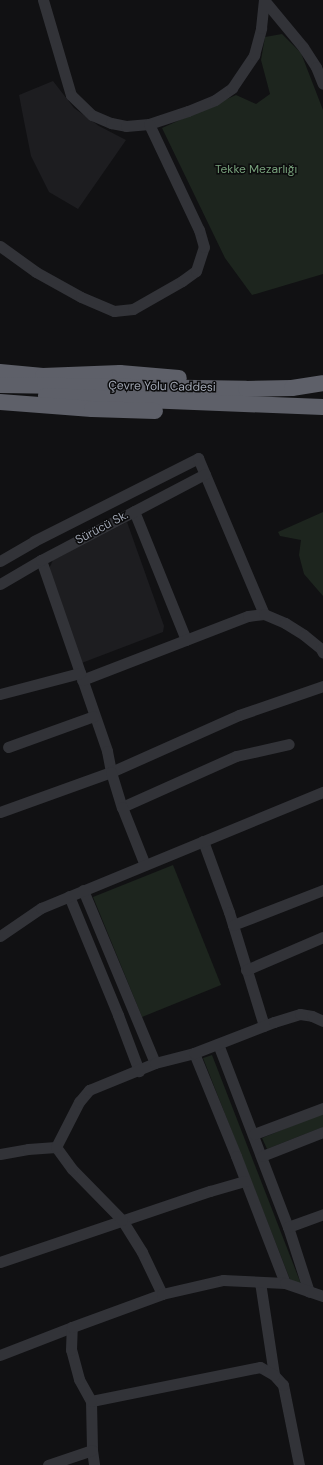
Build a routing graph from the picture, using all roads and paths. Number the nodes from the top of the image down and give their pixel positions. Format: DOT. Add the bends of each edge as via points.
graph roads {
  1 [pos="43,0"];
  2 [pos="264,0"];
  3 [pos="320,65"];
  4 [pos="323,84"];
  5 [pos="149,124"];
  6 [pos="0,246"];
  7 [pos="0,372"];
  8 [pos="323,383"];
  9 [pos="0,385"];
  10 [pos="292,388"];
  11 [pos="0,395"];
  12 [pos="0,402"];
  13 [pos="252,404"];
  14 [pos="323,407"];
  15 [pos="205,474"];
  16 [pos="134,511"];
  17 [pos="41,560"];
  18 [pos="0,561"];
  19 [pos="0,584"];
  20 [pos="264,614"];
  21 [pos="186,640"];
  22 [pos="322,650"];
  23 [pos="81,676"];
  24 [pos="323,686"];
  25 [pos="0,694"];
  26 [pos="94,716"];
  27 [pos="289,744"];
  28 [pos="8,747"];
  29 [pos="111,772"];
  30 [pos="323,792"];
  31 [pos="122,806"];
  32 [pos="0,812"];
  33 [pos="202,841"];
  34 [pos="145,865"];
  35 [pos="83,890"];
  36 [pos="323,890"];
  37 [pos="69,896"];
  38 [pos="232,925"];
  39 [pos="0,936"];
  40 [pos="323,937"];
  41 [pos="246,970"];
  42 [pos="323,1021"];
  43 [pos="264,1026"];
  44 [pos="218,1044"];
  45 [pos="194,1053"];
  46 [pos="155,1063"];
  47 [pos="139,1071"];
  48 [pos="323,1108"];
  49 [pos="323,1132"];
  50 [pos="254,1134"];
  51 [pos="56,1147"];
  52 [pos="0,1154"];
  53 [pos="262,1156"];
  54 [pos="245,1181"];
  55 [pos="323,1214"];
  56 [pos="122,1220"];
  57 [pos="288,1227"];
  58 [pos="0,1262"];
  59 [pos="260,1282"];
  60 [pos="285,1283"];
  61 [pos="310,1292"];
  62 [pos="162,1294"];
  63 [pos="323,1296"];
  64 [pos="72,1327"];
  65 [pos="0,1354"];
  66 [pos="274,1375"];
  67 [pos="91,1401"];
  68 [pos="92,1450"];
  69 [pos="48,1465"];
  70 [pos="94,1465"];
  71 [pos="299,1465"];
  1 -- 5 [label="street" via="71,95 92,114 111,123 126,126"];
  2 -- 3 [label="street"];
  2 -- 5 [label="street" via="261,28 254,54 232,88 215,100"];
  3 -- 4 [label="street"];
  5 -- 6 [label="street" via="199,230 204,247 196,271 133,309 114,311 81,297 42,275"];
  7 -- 10 [label="highway" via="43,376 120,373"];
  8 -- 10 [label="highway, Çevre Yolu Caddesi"];
  9 -- 10 [label="highway, Çevre Yolu Caddesi"];
  11 -- 13 [label="highway, Çevre Yolu Caddesi"];
  12 -- 13 [label="highway" via="92,410 189,412"];
  13 -- 14 [label="highway, Çevre Yolu Caddesi"];
  15 -- 16 [label="street, Sürücü Sk."];
  15 -- 18 [label="street, Sürücü Sk." via="198,458 34,541"];
  15 -- 20 [label="street"];
  16 -- 17 [label="street, Sürücü Sk."];
  16 -- 21 [label="street"];
  17 -- 19 [label="street, Sürücü Sk."];
  17 -- 23 [label="street"];
  20 -- 21 [label="street" via="248,616"];
  20 -- 22 [label="street" via="298,631"];
  21 -- 23 [label="street"];
  23 -- 25 [label="street"];
  23 -- 26 [label="street"];
  24 -- 29 [label="street" via="239,715"];
  26 -- 28 [label="street"];
  26 -- 29 [label="street"];
  27 -- 31 [label="street" via="236,756"];
  29 -- 31 [label="street"];
  29 -- 32 [label="street"];
  30 -- 33 [label="street"];
  31 -- 34 [label="street"];
  33 -- 34 [label="street"];
  33 -- 38 [label="street"];
  34 -- 35 [label="street"];
  35 -- 37 [label="street"];
  35 -- 46 [label="street"];
  36 -- 38 [label="street"];
  37 -- 39 [label="street" via="41,908"];
  37 -- 47 [label="street"];
  38 -- 41 [label="street"];
  40 -- 41 [label="street"];
  41 -- 43 [label="street"];
  42 -- 43 [label="street" via="300,1014"];
  43 -- 44 [label="street"];
  44 -- 45 [label="street"];
  44 -- 50 [label="street"];
  45 -- 46 [label="street"];
  45 -- 54 [label="street"];
  46 -- 47 [label="street"];
  47 -- 51 [label="street" via="89,1090 79,1102"];
  48 -- 50 [label="street"];
  49 -- 53 [label="street"];
  50 -- 53 [label="street"];
  51 -- 52 [label="street" via="28,1148"];
  51 -- 56 [label="street" via="72,1169"];
  53 -- 57 [label="street"];
  54 -- 56 [label="street"];
  54 -- 60 [label="street"];
  55 -- 57 [label="street"];
  56 -- 58 [label="street"];
  56 -- 62 [label="street" via="142,1252"];
  57 -- 61 [label="street"];
  59 -- 60 [label="street"];
  59 -- 62 [label="street" via="223,1280"];
  59 -- 66 [label="street"];
  60 -- 61 [label="street"];
  61 -- 63 [label="street"];
  62 -- 64 [label="street"];
  64 -- 65 [label="street"];
  64 -- 67 [label="street" via="71,1350 78,1379"];
  66 -- 67 [label="street" via="260,1367"];
  66 -- 71 [label="street" via="284,1385"];
  67 -- 68 [label="street"];
  68 -- 69 [label="street"];
  68 -- 70 [label="street"];
}
